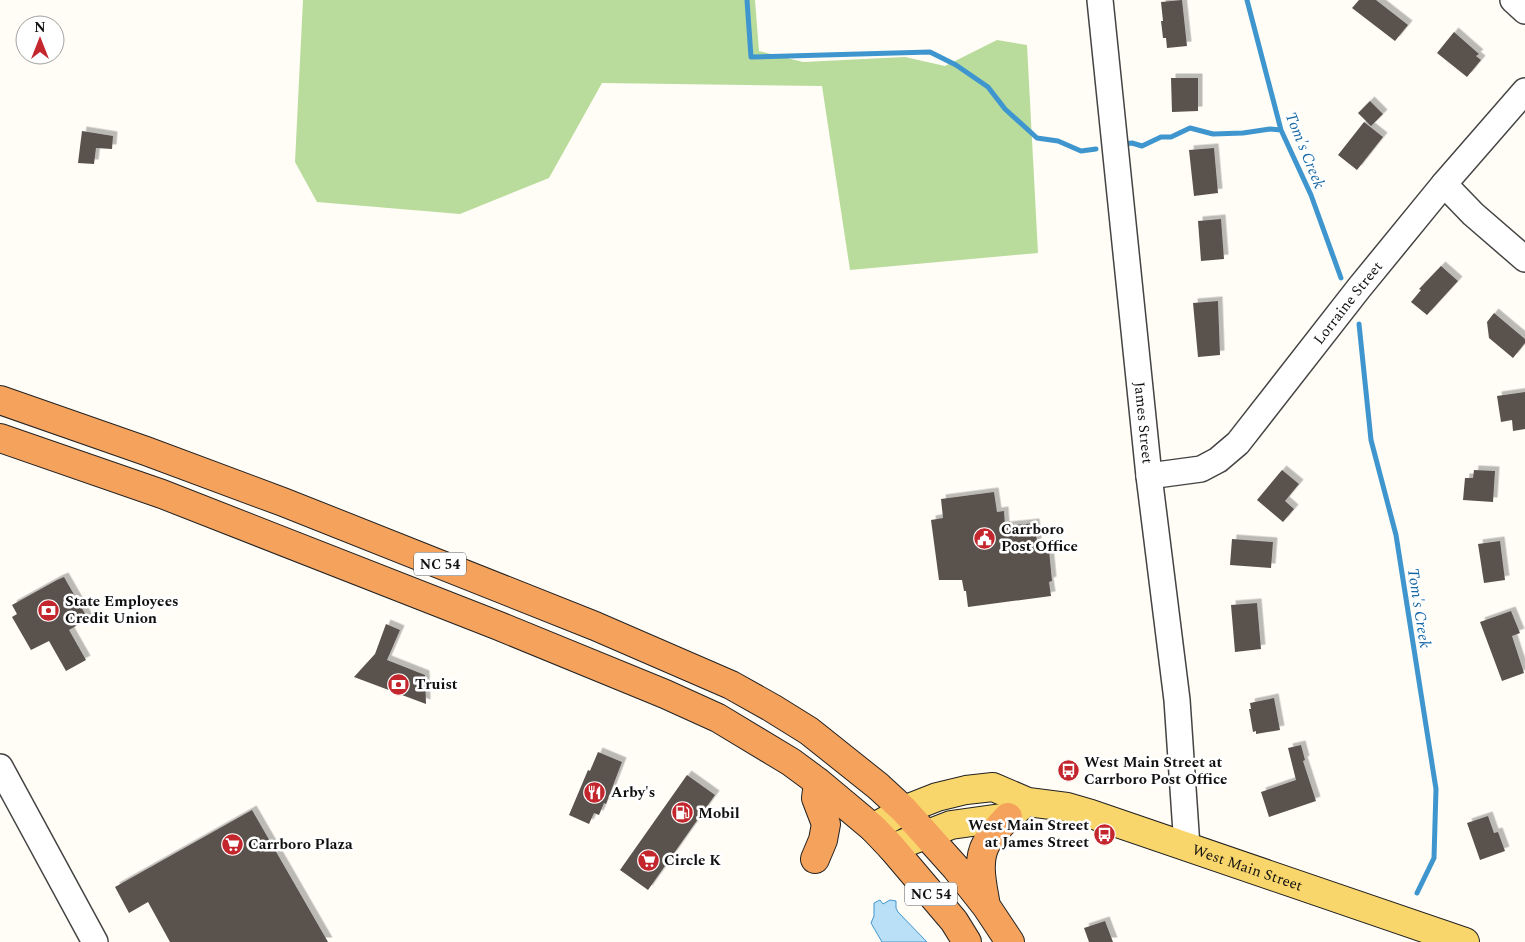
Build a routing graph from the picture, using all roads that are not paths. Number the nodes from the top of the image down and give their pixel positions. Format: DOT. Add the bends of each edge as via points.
graph roads {
  1 [pos="1100,0"];
  2 [pos="1513,0"];
  3 [pos="1525,11"];
  4 [pos="1525,91"];
  5 [pos="1444,184"];
  6 [pos="1525,259"];
  7 [pos="0,400"];
  8 [pos="0,438"];
  9 [pos="1149,476"];
  10 [pos="0,768"];
  11 [pos="818,782"];
  12 [pos="904,810"];
  13 [pos="1018,810"];
  14 [pos="872,828"];
  15 [pos="925,834"];
  16 [pos="1187,847"];
  17 [pos="892,848"];
  18 [pos="815,859"];
  19 [pos="986,906"];
  20 [pos="95,942"];
  21 [pos="967,942"];
  22 [pos="1010,942"];
  23 [pos="1465,942"];
  1 -- 9 [label="street, James Street"];
  2 -- 3 [label="street"];
  4 -- 5 [label="street, Lorraine Street"];
  5 -- 6 [label="street" via="1499,239"];
  5 -- 9 [label="street, Lorraine Street" via="1238,443 1201,469"];
  7 -- 12 [label="highway, NC 54" via="283,502 595,626 731,685 809,731"];
  8 -- 11 [label="highway, NC 54" via="162,494 666,694 757,740"];
  9 -- 16 [label="street, James Street" via="1177,700"];
  10 -- 20 [label="street"];
  11 -- 14 [label="highway, NC 54"];
  11 -- 18 [label="highway" via="816,798 826,824"];
  12 -- 13 [label="main road, West Main Street" via="936,797 993,787"];
  12 -- 14 [label="main road, West Main Street"];
  12 -- 15 [label="highway, NC 54"];
  13 -- 15 [label="main road, West Main Street"];
  13 -- 16 [label="main road, West Main Street" via="1067,807"];
  13 -- 19 [label="highway" via="990,838 982,854"];
  14 -- 17 [label="highway, NC 54"];
  15 -- 17 [label="main road, West Main Street"];
  15 -- 19 [label="highway, NC 54"];
  16 -- 23 [label="main road, West Main Street"];
  17 -- 21 [label="highway, NC 54" via="954,921"];
  19 -- 22 [label="highway, NC 54"];
}
